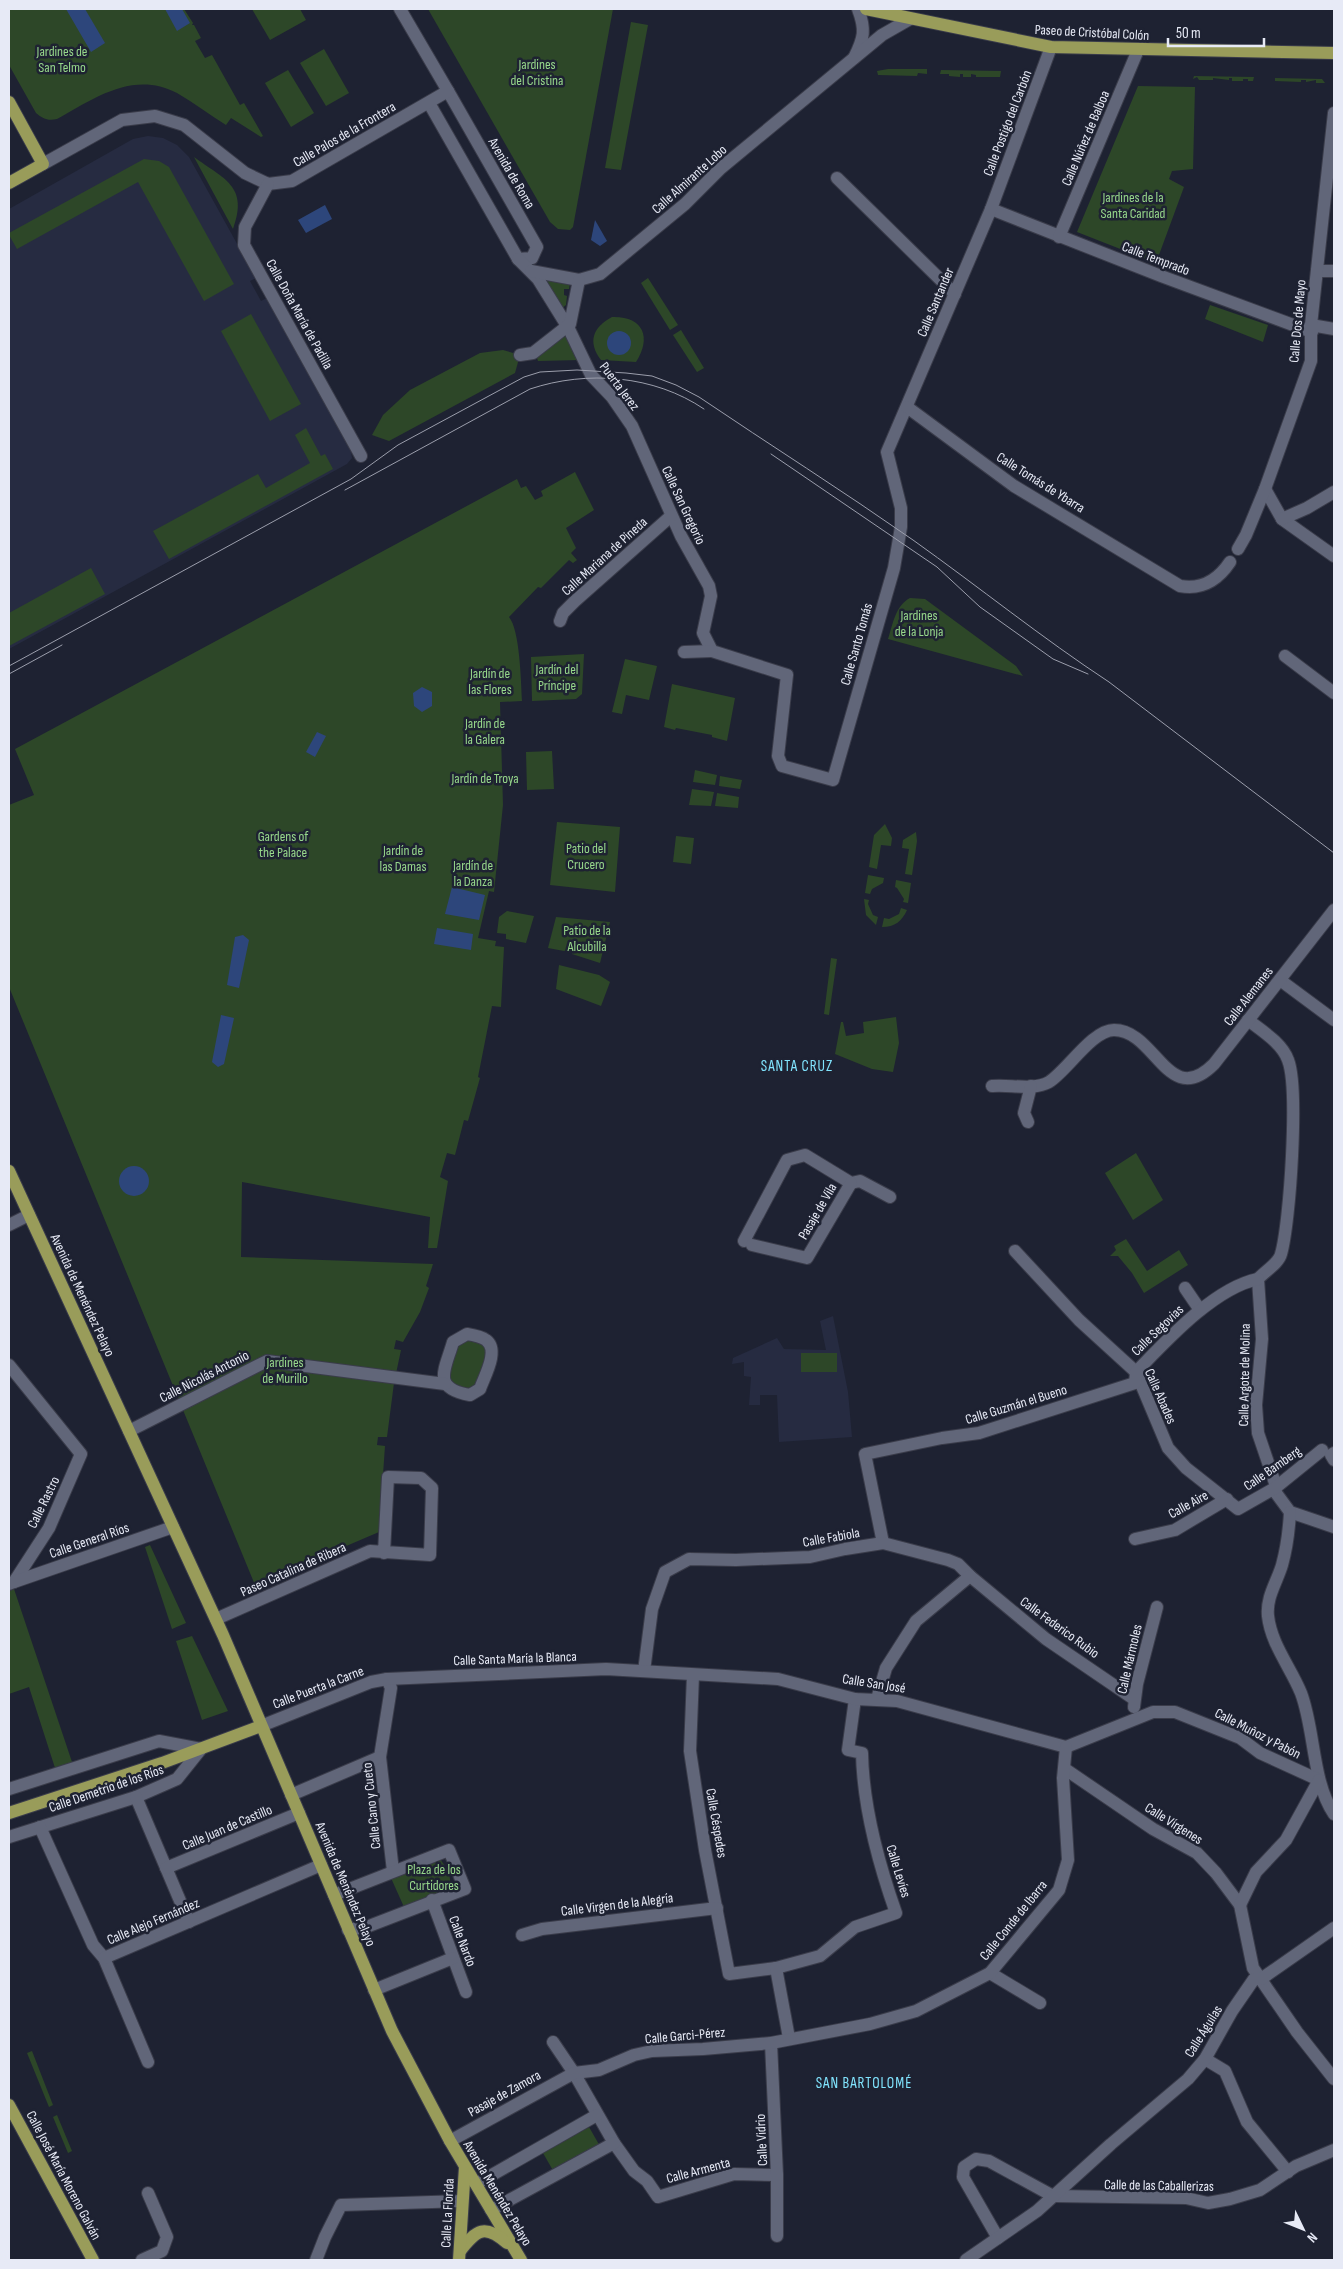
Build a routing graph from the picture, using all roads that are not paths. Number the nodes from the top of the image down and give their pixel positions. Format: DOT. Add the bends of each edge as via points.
graph roads {
  1 [pos="400,9"];
  2 [pos="858,9"];
  3 [pos="866,9"];
  4 [pos="910,19"];
  5 [pos="1051,47"];
  6 [pos="1138,50"];
  7 [pos="1334,53"];
  8 [pos="853,61"];
  9 [pos="448,90"];
  10 [pos="9,102"];
  11 [pos="429,102"];
  12 [pos="1334,121"];
  13 [pos="43,164"];
  14 [pos="837,178"];
  15 [pos="9,183"];
  16 [pos="268,184"];
  17 [pos="991,209"];
  18 [pos="1059,237"];
  19 [pos="518,259"];
  20 [pos="531,271"];
  21 [pos="1334,271"];
  22 [pos="1317,272"];
  23 [pos="579,280"];
  24 [pos="955,294"];
  25 [pos="567,326"];
  26 [pos="1312,328"];
  27 [pos="1334,329"];
  28 [pos="520,355"];
  29 [pos="907,407"];
  30 [pos="632,426"];
  31 [pos="361,456"];
  32 [pos="1265,489"];
  33 [pos="1334,492"];
  34 [pos="671,516"];
  35 [pos="1282,519"];
  36 [pos="901,527"];
  37 [pos="1238,549"];
  38 [pos="1334,556"];
  39 [pos="1230,562"];
  40 [pos="560,621"];
  41 [pos="684,652"];
  42 [pos="712,652"];
  43 [pos="1285,656"];
  44 [pos="1334,693"];
  45 [pos="1334,910"];
  46 [pos="1280,980"];
  47 [pos="1248,1020"];
  48 [pos="1334,1020"];
  49 [pos="992,1086"];
  50 [pos="1031,1086"];
  51 [pos="1028,1122"];
  52 [pos="9,1172"];
  53 [pos="851,1183"];
  54 [pos="890,1197"];
  55 [pos="29,1215"];
  56 [pos="9,1225"];
  57 [pos="1015,1251"];
  58 [pos="1258,1279"];
  59 [pos="1185,1288"];
  60 [pos="1200,1310"];
  61 [pos="9,1365"];
  62 [pos="1136,1372"];
  63 [pos="445,1384"];
  64 [pos="129,1431"];
  65 [pos="1331,1455"];
  66 [pos="1275,1488"];
  67 [pos="1227,1499"];
  68 [pos="1238,1509"];
  69 [pos="1290,1512"];
  70 [pos="173,1527"];
  71 [pos="1334,1527"];
  72 [pos="1134,1539"];
  73 [pos="883,1544"];
  74 [pos="384,1553"];
  75 [pos="970,1576"];
  76 [pos="11,1583"];
  77 [pos="1157,1607"];
  78 [pos="216,1619"];
  79 [pos="644,1671"];
  80 [pos="693,1675"];
  81 [pos="387,1679"];
  82 [pos="855,1698"];
  83 [pos="877,1699"];
  84 [pos="1134,1699"];
  85 [pos="1132,1718"];
  86 [pos="261,1726"];
  87 [pos="1066,1747"];
  88 [pos="201,1749"];
  89 [pos="380,1757"];
  90 [pos="1065,1769"];
  91 [pos="1319,1780"];
  92 [pos="9,1789"];
  93 [pos="291,1795"];
  94 [pos="136,1797"];
  95 [pos="9,1813"];
  96 [pos="299,1813"];
  97 [pos="1334,1814"];
  98 [pos="40,1827"];
  99 [pos="9,1837"];
  100 [pos="321,1865"];
  101 [pos="166,1868"];
  102 [pos="393,1871"];
  103 [pos="334,1895"];
  104 [pos="432,1900"];
  105 [pos="1240,1905"];
  106 [pos="717,1908"];
  107 [pos="189,1922"];
  108 [pos="1334,1928"];
  109 [pos="348,1930"];
  110 [pos="522,1935"];
  111 [pos="104,1958"];
  112 [pos="453,1958"];
  113 [pos="776,1968"];
  114 [pos="990,1973"];
  115 [pos="728,1974"];
  116 [pos="1261,1979"];
  117 [pos="374,1990"];
  118 [pos="466,1992"];
  119 [pos="1040,2003"];
  120 [pos="789,2038"];
  121 [pos="554,2042"];
  122 [pos="771,2042"];
  123 [pos="1205,2059"];
  124 [pos="148,2062"];
  125 [pos="574,2073"];
  126 [pos="1334,2079"];
  127 [pos="9,2105"];
  128 [pos="597,2116"];
  129 [pos="450,2141"];
  130 [pos="614,2143"];
  131 [pos="1334,2150"];
  132 [pos="465,2167"];
  133 [pos="1288,2172"];
  134 [pos="777,2175"];
  135 [pos="476,2184"];
  136 [pos="148,2193"];
  137 [pos="1053,2196"];
  138 [pos="462,2201"];
  139 [pos="491,2210"];
  140 [pos="777,2236"];
  141 [pos="998,2238"];
  142 [pos="518,2255"];
  143 [pos="460,2256"];
  144 [pos="93,2260"];
  145 [pos="142,2260"];
  146 [pos="316,2260"];
  147 [pos="966,2260"];
  1 -- 9 [label="street, Avenida de Roma"];
  2 -- 8 [label="street" via="864,26"];
  3 -- 4 [label="main road, Paseo de Cristóbal Colón"];
  4 -- 5 [label="main road, Paseo de Cristóbal Colón"];
  4 -- 8 [label="street, Calle Almirante Lobo" via="882,36"];
  5 -- 6 [label="main road, Paseo de Cristóbal Colón"];
  5 -- 17 [label="street, Calle Postigo del Carbón"];
  6 -- 7 [label="main road, Paseo de Cristóbal Colón"];
  6 -- 18 [label="street, Calle Núñez de Balboa"];
  8 -- 23 [label="street, Calle Almirante Lobo" via="721,168 685,204 600,274"];
  9 -- 11 [label="street"];
  9 -- 19 [label="street, Avenida de Roma" via="537,247 532,258"];
  10 -- 13 [label="main road"];
  11 -- 16 [label="street, Calle Palos de la Frontera" via="292,181"];
  11 -- 19 [label="street"];
  12 -- 22 [label="street, Calle Dos de Mayo"];
  13 -- 15 [label="main road"];
  13 -- 16 [label="street" via="122,120 155,116 184,126 245,173"];
  14 -- 24 [label="street"];
  16 -- 31 [label="street, Calle Doña María de Padilla" via="246,227 244,245"];
  17 -- 18 [label="street, Calle Temprado"];
  17 -- 24 [label="street, Calle Santander"];
  18 -- 26 [label="street, Calle Temprado"];
  19 -- 20 [label="street"];
  20 -- 23 [label="street, Calle Almirante Lobo"];
  20 -- 25 [label="street, Puerta Jerez"];
  21 -- 22 [label="street"];
  22 -- 26 [label="street, Calle Dos de Mayo"];
  23 -- 25 [label="street"];
  24 -- 29 [label="street, Calle Santander"];
  25 -- 28 [label="street" via="534,353"];
  25 -- 30 [label="street, Puerta Jerez" via="592,375"];
  26 -- 27 [label="street, Calle Temprado"];
  26 -- 32 [label="street, Calle Dos de Mayo" via="1311,361"];
  29 -- 36 [label="street, Calle Santander" via="887,452 900,508"];
  29 -- 39 [label="street, Calle Tomás de Ybarra" via="1014,486 1180,586 1192,588 1222,574"];
  30 -- 34 [label="street, Calle San Gregorio"];
  32 -- 35 [label="street"];
  32 -- 37 [label="street, Calle Dos de Mayo"];
  33 -- 35 [label="street"];
  34 -- 40 [label="street, Calle Mariana de Pineda" via="575,601"];
  34 -- 42 [label="street, Calle San Gregorio" via="709,586 711,596 703,633"];
  35 -- 38 [label="street"];
  36 -- 42 [label="street, Calle Santo Tomás" via="894,568 833,780 782,766 778,756 787,675"];
  41 -- 42 [label="street"];
  43 -- 44 [label="street"];
  45 -- 46 [label="street, Calle Alemanes"];
  46 -- 47 [label="street, Calle Alemanes"];
  46 -- 48 [label="street"];
  47 -- 50 [label="street, Calle Alemanes" via="1207,1071 1192,1079 1175,1075 1128,1033 1112,1030 1105,1032 1048,1082"];
  47 -- 58 [label="street" via="1281,1047 1289,1061 1293,1106 1289,1193 1281,1256"];
  49 -- 50 [label="street"];
  50 -- 51 [label="street" via="1024,1113"];
  52 -- 55 [label="main road, Avenida de Menéndez Pelayo"];
  53 -- 53 [label="street, Pasaje de Vila" via="805,1155 787,1160 748,1243 807,1258"];
  53 -- 54 [label="street" via="860,1181"];
  55 -- 56 [label="street"];
  55 -- 64 [label="main road, Avenida de Menéndez Pelayo"];
  57 -- 62 [label="street, Calle Abades" via="1072,1313"];
  58 -- 60 [label="street, Calle Segovias" via="1246,1281"];
  58 -- 66 [label="street, Calle Argote de Molina" via="1262,1339 1256,1406 1263,1452"];
  59 -- 60 [label="street, Calle Segovias"];
  60 -- 62 [label="street, Calle Segovias"];
  61 -- 76 [label="street, Calle Rastro" via="81,1454 49,1528"];
  62 -- 67 [label="street, Calle Abades" via="1168,1448 1186,1468"];
  62 -- 73 [label="street, Calle Guzmán el Bueno" via="1135,1383 979,1433 865,1454"];
  63 -- 63 [label="street" via="449,1389 470,1394 480,1389 492,1354 486,1340 467,1334 453,1342 444,1374"];
  63 -- 64 [label="street, Calle Nicolás Antonio" via="267,1362"];
  64 -- 70 [label="main road"];
  65 -- 66 [label="street, Calle Bamberg"];
  66 -- 68 [label="street, Calle Bamberg"];
  66 -- 69 [label="street, Calle Argote de Molina"];
  67 -- 68 [label="street, Calle Abades"];
  67 -- 72 [label="street, Calle Aire" via="1175,1530"];
  69 -- 71 [label="street"];
  69 -- 91 [label="street" via="1289,1533 1282,1566 1270,1596 1268,1616 1277,1645 1301,1692"];
  70 -- 76 [label="street, Calle General Ríos"];
  70 -- 78 [label="main road"];
  73 -- 75 [label="street, Calle Fabiola" via="948,1560 958,1564"];
  73 -- 79 [label="street, Calle Fabiola" via="810,1557 689,1559 665,1572 652,1609"];
  74 -- 74 [label="street, Paseo Catalina de Ribera" via="430,1554 432,1488 421,1478 388,1477"];
  74 -- 78 [label="street, Paseo Catalina de Ribera" via="370,1552"];
  75 -- 83 [label="street" via="916,1621 886,1668"];
  75 -- 84 [label="street, Calle Federico Rubio" via="1046,1639"];
  77 -- 84 [label="street, Calle Mármoles"];
  78 -- 86 [label="main road, Avenida de Menéndez Pelayo"];
  79 -- 80 [label="street, Calle San José"];
  79 -- 81 [label="street, Calle Santa María la Blanca"];
  80 -- 82 [label="street, Calle San José" via="778,1679"];
  80 -- 106 [label="street, Calle Céspedes" via="690,1751"];
  81 -- 86 [label="street, Calle Puerta la Carne" via="371,1682"];
  81 -- 89 [label="street, Calle Cano y Cueto" via="391,1688"];
  82 -- 83 [label="street, Calle San José"];
  82 -- 113 [label="street, Calle Levíes" via="848,1750 862,1753 862,1779 874,1839 896,1913 855,1927 820,1956"];
  83 -- 87 [label="street, Calle San José" via="897,1701"];
  84 -- 85 [label="street, Calle Mármoles"];
  85 -- 87 [label="street, Calle Muñoz y Pabón"];
  85 -- 91 [label="street, Calle Muñoz y Pabón" via="1153,1712 1175,1712 1192,1717 1240,1738 1260,1753"];
  86 -- 88 [label="main road, Calle Demetrio de los Ríos"];
  86 -- 93 [label="main road, Avenida de Menéndez Pelayo"];
  87 -- 90 [label="street, Calle Conde de Ibarra"];
  88 -- 92 [label="street, Calle Demetrio de los Ríos" via="159,1741"];
  88 -- 94 [label="street, Calle Demetrio de los Ríos" via="177,1779"];
  88 -- 95 [label="main road, Calle Demetrio de los Ríos"];
  89 -- 93 [label="street"];
  89 -- 102 [label="street, Calle Cano y Cueto"];
  90 -- 105 [label="street, Calle Vírgenes" via="1153,1829 1197,1854"];
  90 -- 114 [label="street, Calle Conde de Ibarra" via="1068,1860 1060,1890"];
  91 -- 97 [label="street"];
  91 -- 105 [label="street" via="1286,1840 1256,1872"];
  93 -- 96 [label="main road, Avenida de Menéndez Pelayo"];
  94 -- 98 [label="street, Calle Demetrio de los Ríos"];
  94 -- 101 [label="street"];
  96 -- 100 [label="main road, Avenida de Menéndez Pelayo"];
  96 -- 101 [label="street, Calle Juan de Castillo"];
  98 -- 99 [label="street, Calle Demetrio de los Ríos"];
  98 -- 111 [label="street, Calle Alejo Fernández" via="92,1945"];
  100 -- 103 [label="main road, Avenida de Menéndez Pelayo"];
  100 -- 107 [label="street, Calle Alejo Fernández"];
  101 -- 107 [label="street"];
  102 -- 103 [label="street"];
  102 -- 104 [label="street" via="449,1850 464,1888"];
  103 -- 109 [label="main road, Avenida de Menéndez Pelayo"];
  104 -- 109 [label="street" via="368,1926"];
  104 -- 112 [label="street, Calle Nardo"];
  105 -- 116 [label="street, Calle Vírgenes" via="1253,1968"];
  106 -- 110 [label="street, Calle Virgen de la Alegría" via="542,1929"];
  106 -- 115 [label="street, Calle Céspedes"];
  107 -- 111 [label="street, Calle Alejo Fernández"];
  108 -- 116 [label="street, Calle Águilas"];
  109 -- 117 [label="main road, Avenida de Menéndez Pelayo"];
  111 -- 124 [label="street"];
  112 -- 117 [label="street"];
  112 -- 118 [label="street, Calle Nardo"];
  113 -- 115 [label="street, Calle Levíes"];
  113 -- 120 [label="street"];
  114 -- 119 [label="street"];
  114 -- 120 [label="street, Calle Conde de Ibarra" via="916,2011 854,2027"];
  116 -- 123 [label="street, Calle Águilas" via="1254,1979"];
  116 -- 126 [label="street, Calle Vírgenes"];
  117 -- 129 [label="main road, Avenida de Menéndez Pelayo"];
  120 -- 122 [label="street, Calle Conde de Ibarra"];
  121 -- 125 [label="street"];
  122 -- 125 [label="street, Calle Garci-Pérez" via="652,2051 598,2070"];
  122 -- 134 [label="street, Calle Vidrio"];
  123 -- 133 [label="street" via="1225,2071 1248,2122"];
  123 -- 137 [label="street, Calle Águilas" via="1188,2079"];
  125 -- 128 [label="street"];
  125 -- 129 [label="street, Pasaje de Zamora"];
  127 -- 144 [label="main road, Calle José María Moreno Galván"];
  128 -- 130 [label="street"];
  128 -- 135 [label="street"];
  129 -- 132 [label="main road, Avenida Menéndez Pelayo"];
  130 -- 134 [label="street, Calle Armenta" via="658,2197 734,2174"];
  130 -- 139 [label="street"];
  131 -- 133 [label="street, Calle de las Caballerizas"];
  132 -- 135 [label="main road, Avenida Menéndez Pelayo"];
  132 -- 138 [label="main road, Calle La Florida"];
  133 -- 137 [label="street, Calle de las Caballerizas" via="1260,2190 1208,2203 1186,2198"];
  134 -- 140 [label="street, Calle Vidrio"];
  135 -- 139 [label="main road, Avenida Menéndez Pelayo"];
  136 -- 145 [label="street" via="167,2237 162,2251"];
  137 -- 141 [label="street, Calle Águilas"];
  137 -- 141 [label="street" via="989,2161 976,2160 964,2167 963,2178"];
  138 -- 143 [label="main road, Calle La Florida"];
  138 -- 146 [label="street" via="341,2205"];
  139 -- 142 [label="main road, Avenida Menéndez Pelayo"];
  141 -- 147 [label="street, Calle Águilas"];
  142 -- 143 [label="main road" via="494,2232 485,2231 472,2236"];
}
